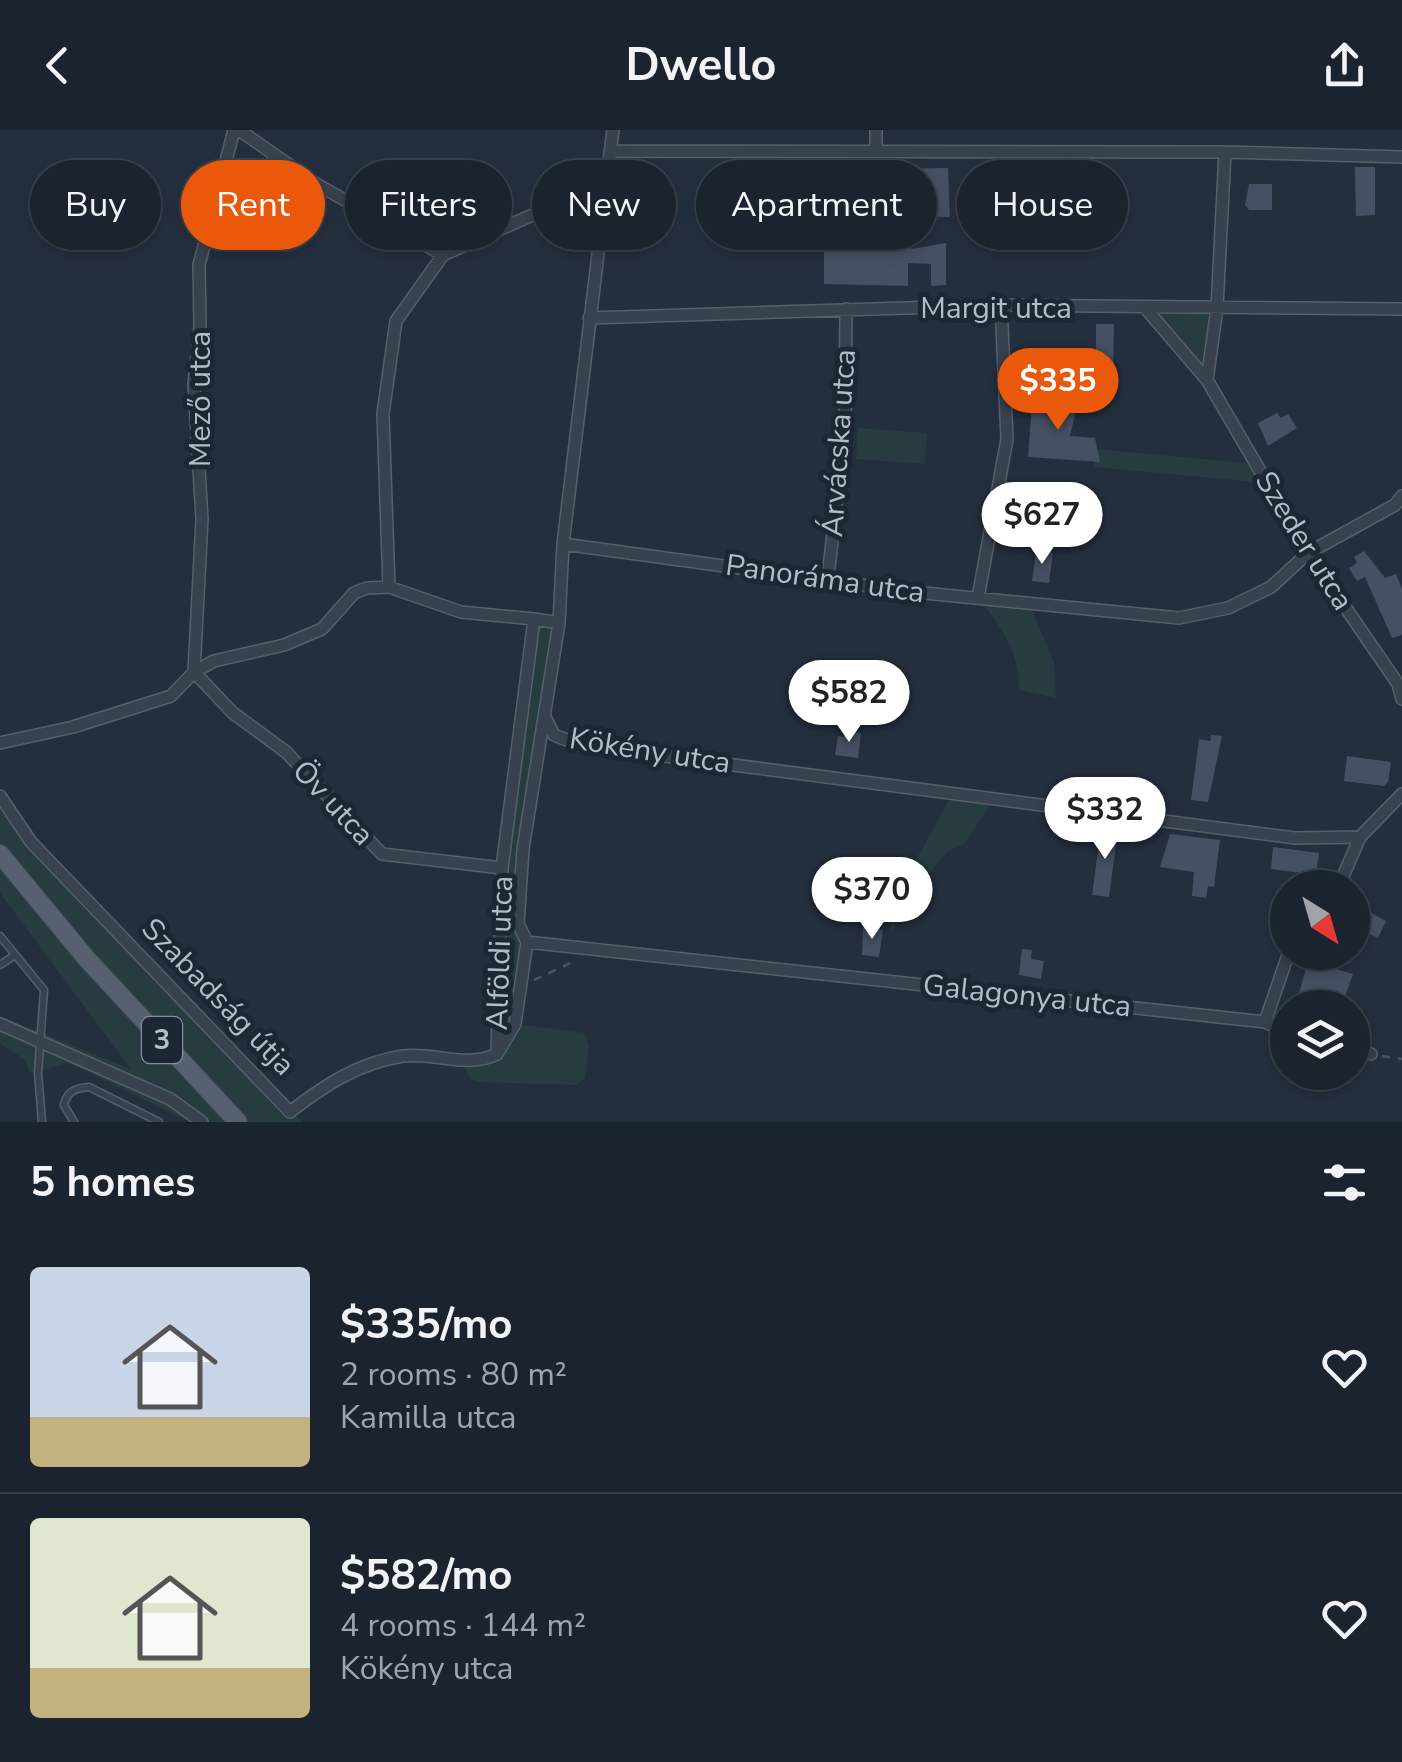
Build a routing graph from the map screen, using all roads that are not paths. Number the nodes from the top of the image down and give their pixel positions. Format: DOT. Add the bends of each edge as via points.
graph roads {
  1 [pos="237,130"];
  2 [pos="613,130"];
  3 [pos="876,130"];
  4 [pos="610,151"];
  5 [pos="876,151"];
  6 [pos="1226,152"];
  7 [pos="1402,156"];
  8 [pos="609,160"];
  9 [pos="532,215"];
  10 [pos="597,250"];
  11 [pos="443,255"];
  12 [pos="1001,305"];
  13 [pos="1217,308"];
  14 [pos="1402,309"];
  15 [pos="846,310"];
  16 [pos="1147,310"];
  17 [pos="589,318"];
  18 [pos="1207,380"];
  19 [pos="1402,496"];
  20 [pos="564,544"];
  21 [pos="1308,554"];
  22 [pos="828,577"];
  23 [pos="389,587"];
  24 [pos="978,598"];
  25 [pos="534,619"];
  26 [pos="559,623"];
  27 [pos="194,672"];
  28 [pos="1402,699"];
  29 [pos="546,718"];
  30 [pos="0,743"];
  31 [pos="1402,794"];
  32 [pos="0,796"];
  33 [pos="1360,838"];
  34 [pos="0,854"];
  35 [pos="502,868"];
  36 [pos="1346,870"];
  37 [pos="0,936"];
  38 [pos="526,942"];
  39 [pos="15,955"];
  40 [pos="0,965"];
  41 [pos="1283,970"];
  42 [pos="1266,1022"];
  43 [pos="0,1024"];
  44 [pos="1270,1024"];
  45 [pos="40,1042"];
  46 [pos="496,1054"];
  47 [pos="42,1122"];
  48 [pos="74,1122"];
  49 [pos="159,1122"];
  50 [pos="202,1122"];
  51 [pos="238,1122"];
  1 -- 11 [label="street" via="318,185"];
  1 -- 27 [label="street, Mező utca" via="199,265 194,384 202,519"];
  2 -- 4 [label="street, Alföldi utca"];
  3 -- 5 [label="street"];
  4 -- 5 [label="street"];
  4 -- 8 [label="street, Alföldi utca"];
  5 -- 6 [label="street"];
  6 -- 7 [label="street"];
  6 -- 13 [label="street"];
  9 -- 11 [label="street"];
  10 -- 17 [label="street, Alföldi utca"];
  11 -- 23 [label="street" via="396,321 383,414"];
  12 -- 15 [label="street, Margit utca"];
  12 -- 16 [label="street, Margit utca"];
  12 -- 24 [label="street" via="1007,439"];
  13 -- 14 [label="street, Margit utca"];
  13 -- 16 [label="street, Margit utca"];
  13 -- 18 [label="street"];
  15 -- 17 [label="street, Margit utca"];
  15 -- 22 [label="street, Árvácska utca" via="845,428"];
  16 -- 18 [label="street, Szeder utca"];
  17 -- 20 [label="street, Alföldi utca"];
  18 -- 21 [label="street, Szeder utca"];
  19 -- 21 [label="street, Panoráma utca"];
  20 -- 22 [label="street, Panoráma utca"];
  20 -- 26 [label="street, Alföldi utca"];
  21 -- 24 [label="street, Panoráma utca" via="1257,594 1179,618"];
  21 -- 28 [label="street, Szeder utca"];
  22 -- 24 [label="street, Panoráma utca"];
  23 -- 25 [label="street" via="460,612"];
  23 -- 27 [label="street" via="354,593 313,634"];
  25 -- 26 [label="street"];
  25 -- 35 [label="street, Alföldi utca"];
  26 -- 29 [label="street, Alföldi utca"];
  27 -- 30 [label="street" via="179,691 159,701"];
  27 -- 35 [label="street, Öv utca" via="232,713 286,752 382,854"];
  29 -- 33 [label="street, Kökény utca" via="554,735 580,745 1295,838"];
  29 -- 38 [label="street, Alföldi utca" via="519,884 518,924"];
  31 -- 33 [label="street"];
  32 -- 46 [label="street, Szabadság útja" via="32,842 290,1112 336,1076 404,1056 482,1061"];
  33 -- 36 [label="street"];
  34 -- 51 [label="main road, 3"];
  35 -- 46 [label="street, Alföldi utca"];
  37 -- 39 [label="lane"];
  38 -- 42 [label="street, Galagonya utca"];
  38 -- 46 [label="street, Alföldi utca" via="515,1024"];
  39 -- 40 [label="lane"];
  39 -- 45 [label="lane" via="44,990"];
  41 -- 42 [label="street"];
  42 -- 44 [label="street, Galagonya utca"];
  43 -- 45 [label="street"];
  45 -- 47 [label="lane"];
  45 -- 50 [label="street" via="170,1099"];
  48 -- 49 [label="lane" via="66,1098 89,1087"];
}
